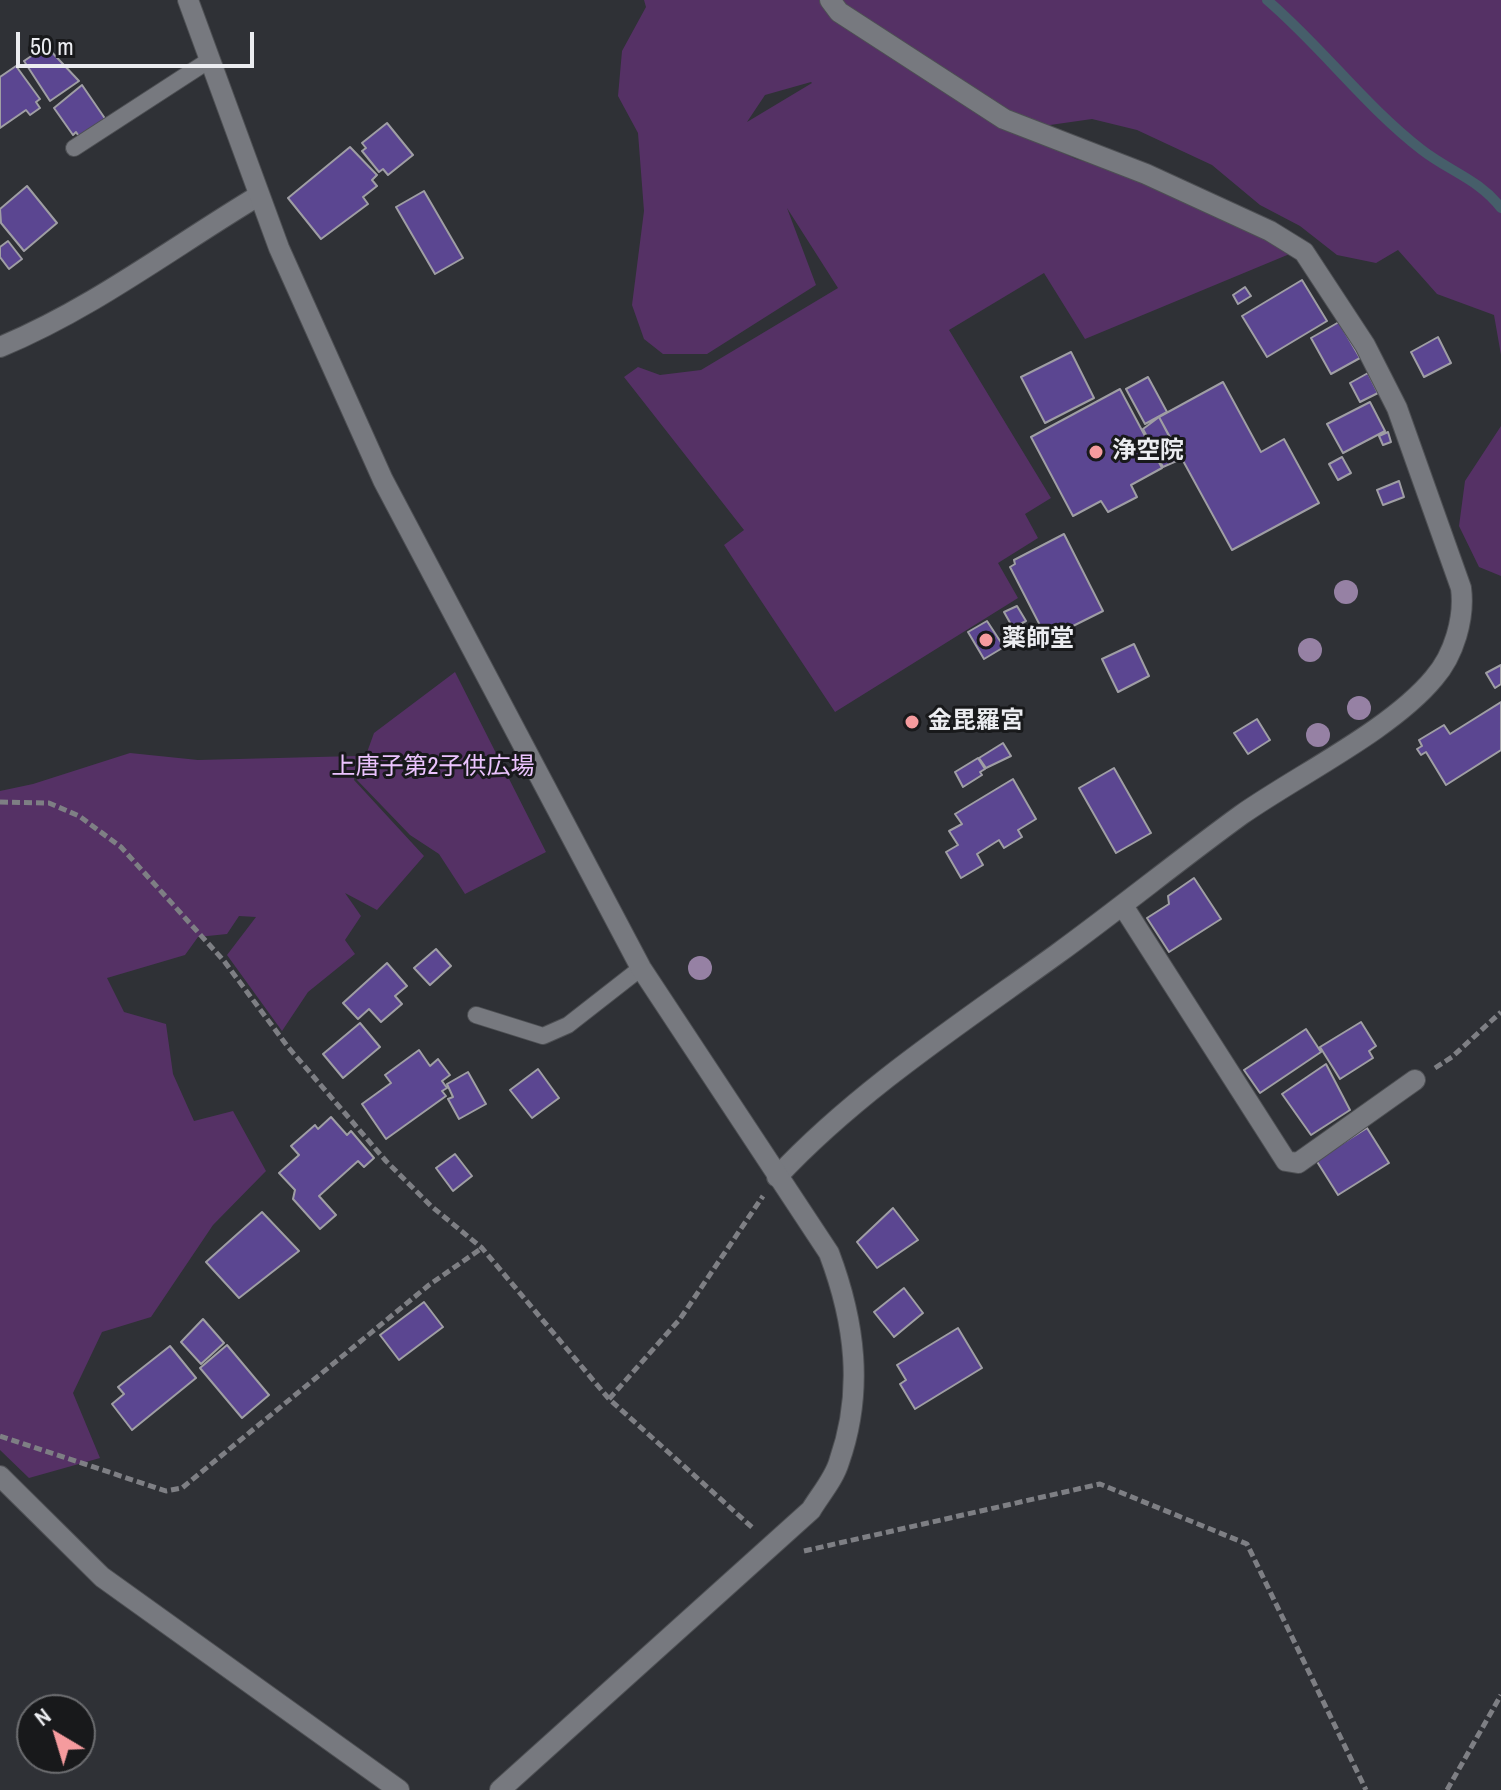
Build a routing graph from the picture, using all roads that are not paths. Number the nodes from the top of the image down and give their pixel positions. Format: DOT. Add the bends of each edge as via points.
graph roads {
  1 [pos="188,0"];
  2 [pos="830,0"];
  3 [pos="208,61"];
  4 [pos="74,148"];
  5 [pos="258,196"];
  6 [pos="0,347"];
  7 [pos="1123,906"];
  8 [pos="641,968"];
  9 [pos="476,1015"];
  10 [pos="1415,1080"];
  11 [pos="777,1177"];
  12 [pos="0,1476"];
  13 [pos="399,1790"];
  14 [pos="500,1790"];
  1 -- 3 [label="street"];
  2 -- 7 [label="street" via="839,12 1004,119 1146,174 1304,252 1365,345 1397,408 1461,588 1464,612 1453,643 1436,677 1406,706 1242,815"];
  3 -- 4 [label="lane"];
  3 -- 5 [label="street"];
  5 -- 6 [label="street" via="98,298"];
  5 -- 8 [label="street" via="383,480"];
  7 -- 10 [label="street" via="1286,1161 1298,1163"];
  7 -- 11 [label="street" via="948,1033 806,1146"];
  8 -- 9 [label="lane" via="568,1025 543,1036"];
  8 -- 11 [label="street"];
  11 -- 14 [label="street" via="829,1253 846,1300 855,1356 853,1407 839,1465 811,1510"];
  12 -- 13 [label="street" via="102,1577"];
}
